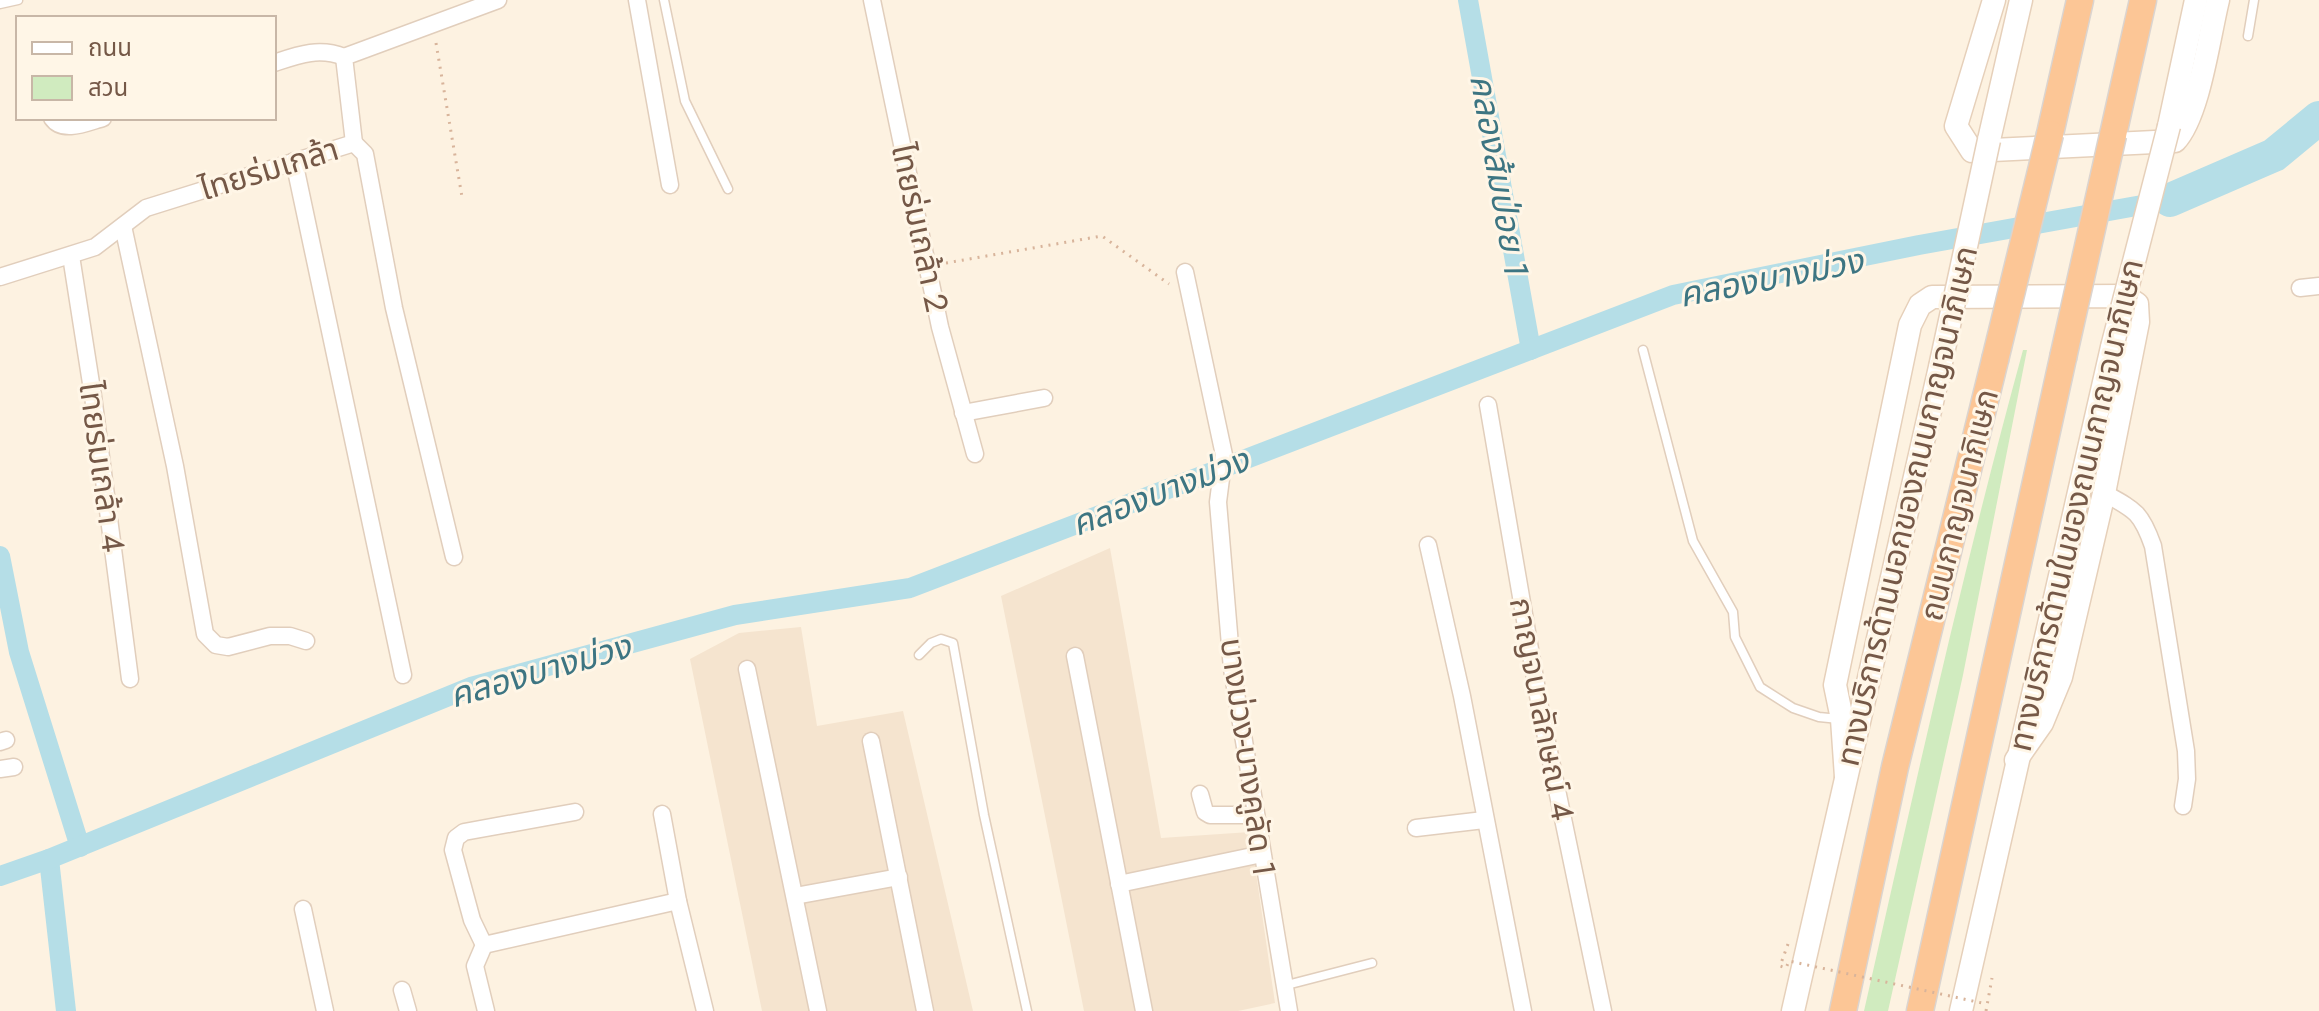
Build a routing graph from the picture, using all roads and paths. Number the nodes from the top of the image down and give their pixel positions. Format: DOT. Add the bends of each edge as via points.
graph roads {
  1 [pos="18,0"];
  2 [pos="498,0"];
  3 [pos="637,0"];
  4 [pos="664,0"];
  5 [pos="872,0"];
  6 [pos="1994,0"];
  7 [pos="2021,0"];
  8 [pos="2080,0"];
  9 [pos="2143,0"];
  10 [pos="2196,0"];
  11 [pos="2218,0"];
  12 [pos="2254,0"];
  13 [pos="479,3"];
  14 [pos="0,4"];
  15 [pos="433,24"];
  16 [pos="2248,36"];
  17 [pos="344,57"];
  18 [pos="276,62"];
  19 [pos="54,120"];
  20 [pos="96,120"];
  21 [pos="354,143"];
  22 [pos="294,161"];
  23 [pos="670,185"];
  24 [pos="728,189"];
  25 [pos="462,197"];
  26 [pos="123,226"];
  27 [pos="71,256"];
  28 [pos="927,267"];
  29 [pos="1185,272"];
  30 [pos="0,277"];
  31 [pos="2319,286"];
  32 [pos="2300,288"];
  33 [pos="1191,301"];
  34 [pos="1643,350"];
  35 [pos="1044,398"];
  36 [pos="1488,405"];
  37 [pos="963,413"];
  38 [pos="975,454"];
  39 [pos="2104,493"];
  40 [pos="1428,545"];
  41 [pos="454,557"];
  42 [pos="306,641"];
  43 [pos="919,655"];
  44 [pos="1075,656"];
  45 [pos="747,669"];
  46 [pos="403,675"];
  47 [pos="130,679"];
  48 [pos="1842,719"];
  49 [pos="871,741"];
  50 [pos="2016,760"];
  51 [pos="1846,777"];
  52 [pos="1200,794"];
  53 [pos="2183,806"];
  54 [pos="575,812"];
  55 [pos="662,814"];
  56 [pos="1256,815"];
  57 [pos="1484,820"];
  58 [pos="1416,828"];
  59 [pos="1262,854"];
  60 [pos="899,877"];
  61 [pos="1119,884"];
  62 [pos="795,896"];
  63 [pos="678,901"];
  64 [pos="303,909"];
  65 [pos="1788,944"];
  66 [pos="484,945"];
  67 [pos="1372,963"];
  68 [pos="1992,978"];
  69 [pos="1283,986"];
  70 [pos="402,990"];
  71 [pos="1982,1003"];
  72 [pos="325,1011"];
  73 [pos="408,1011"];
  74 [pos="486,1011"];
  75 [pos="703,1011"];
  76 [pos="818,1011"];
  77 [pos="925,1011"];
  78 [pos="1027,1011"];
  79 [pos="1144,1011"];
  80 [pos="1289,1011"];
  81 [pos="1523,1011"];
  82 [pos="1603,1011"];
  83 [pos="1793,1011"];
  84 [pos="1843,1011"];
  85 [pos="1920,1011"];
  86 [pos="1961,1011"];
  87 [pos="1986,1011"];
  1 -- 14 [label="lane"];
  2 -- 13 [label="street"];
  3 -- 23 [label="street"];
  4 -- 24 [label="lane" via="685,101"];
  5 -- 28 [label="street, ไทยร่มเกล้า 2"];
  6 -- 11 [label="main road" via="1956,126 1972,151 2175,141 2185,132 2192,112"];
  7 -- 51 [label="main road, ทางบริการด้านนอกของถนนกาญจนาภิเษก, bridge"];
  8 -- 84 [label="highway, ถนนกาญจนาภิเษก, bridge" via="1895,767"];
  9 -- 85 [label="highway, ถนนกาญจนาภิเษก, bridge"];
  10 -- 50 [label="main road, ทางบริการด้านในของถนนกาญจนาภิเษก, bridge"];
  12 -- 16 [label="lane"];
  13 -- 15 [label="street"];
  15 -- 17 [label="street"];
  15 -- 25 [label="path"];
  17 -- 18 [label="street" via="318,51"];
  17 -- 21 [label="street, ไทยร่มเกล้า"];
  19 -- 20 [label="street" via="72,127"];
  21 -- 22 [label="street, ไทยร่มเกล้า"];
  21 -- 41 [label="street" via="365,154 394,308"];
  22 -- 26 [label="street, ไทยร่มเกล้า" via="146,208"];
  22 -- 46 [label="street"];
  26 -- 27 [label="street, ไทยร่มเกล้า" via="95,247"];
  26 -- 42 [label="street" via="205,634 216,645 228,647 270,636"];
  27 -- 30 [label="street, ไทยร่มเกล้า"];
  27 -- 47 [label="street, ไทยร่มเกล้า 4"];
  28 -- 33 [label="path" via="1102,236"];
  28 -- 37 [label="street, ไทยร่มเกล้า 2"];
  29 -- 33 [label="street, บางม่วง-บางคูลัด 1"];
  31 -- 32 [label="street"];
  33 -- 56 [label="street, บางม่วง-บางคูลัด 1" via="1224,455 1218,502 1232,669"];
  34 -- 48 [label="lane" via="1693,541 1733,612 1735,637 1760,687 1793,708"];
  35 -- 37 [label="street"];
  36 -- 82 [label="street, กาญจนาลักษณ์ 4" via="1541,713"];
  37 -- 38 [label="street, ไทยร่มเกล้า 2"];
  39 -- 48 [label="main road" via="2138,322 2137,304 2125,296 1932,297 1920,305 1910,325 1835,685"];
  39 -- 50 [label="main road" via="2061,677 2042,723"];
  39 -- 53 [label="street" via="2144,520 2153,546 2186,751"];
  40 -- 57 [label="street"];
  43 -- 78 [label="lane" via="941,639 953,643"];
  44 -- 61 [label="street"];
  45 -- 62 [label="street"];
  48 -- 51 [label="main road"];
  49 -- 60 [label="street"];
  50 -- 86 [label="main road, ทางบริการด้านในของถนนกาญจนาภิเษก"];
  51 -- 83 [label="main road, ทางบริการด้านนอกของถนนกาญจนาภิเษก"];
  52 -- 56 [label="street" via="1210,815"];
  54 -- 66 [label="street" via="464,832 456,838 453,850"];
  55 -- 63 [label="street"];
  56 -- 59 [label="street, บางม่วง-บางคูลัด 1"];
  57 -- 58 [label="street"];
  57 -- 81 [label="street"];
  59 -- 61 [label="street"];
  59 -- 69 [label="street, บางม่วง-บางคูลัด 1"];
  60 -- 62 [label="street"];
  60 -- 77 [label="street"];
  61 -- 79 [label="street"];
  62 -- 76 [label="street"];
  63 -- 66 [label="street"];
  63 -- 75 [label="street"];
  64 -- 72 [label="street"];
  65 -- 71 [label="path, bridge" via="1780,966 1786,968 1789,961"];
  66 -- 74 [label="street" via="475,966"];
  67 -- 69 [label="lane"];
  68 -- 87 [label="path"];
  69 -- 80 [label="street, บางม่วง-บางคูลัด 1"];
  70 -- 73 [label="street"];
}
